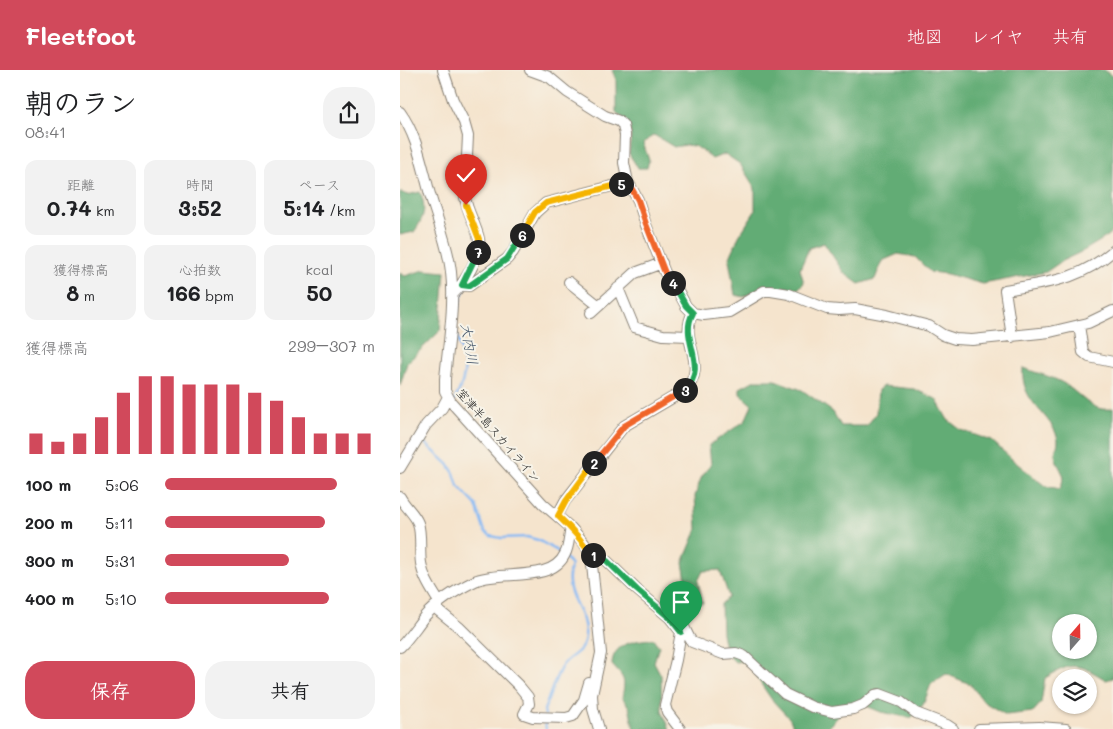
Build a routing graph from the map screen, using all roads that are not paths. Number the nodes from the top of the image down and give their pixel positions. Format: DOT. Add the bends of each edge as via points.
graph roads {
  1 [pos="443,70"];
  2 [pos="530,70"];
  3 [pos="400,112"];
  4 [pos="628,182"];
  5 [pos="1113,251"];
  6 [pos="662,263"];
  7 [pos="569,282"];
  8 [pos="464,286"];
  9 [pos="618,288"];
  10 [pos="452,295"];
  11 [pos="599,306"];
  12 [pos="1113,311"];
  13 [pos="591,313"];
  14 [pos="693,313"];
  15 [pos="1079,325"];
  16 [pos="689,336"];
  17 [pos="1012,337"];
  18 [pos="1113,362"];
  19 [pos="448,398"];
  20 [pos="400,468"];
  21 [pos="400,497"];
  22 [pos="558,516"];
  23 [pos="571,528"];
  24 [pos="591,555"];
  25 [pos="436,605"];
  26 [pos="670,618"];
  27 [pos="400,647"];
  28 [pos="595,678"];
  29 [pos="599,729"];
  30 [pos="680,729"];
  31 [pos="953,729"];
  32 [pos="979,729"];
  33 [pos="1066,729"];
  1 -- 8 [label="street" via="468,136 465,197 479,239 479,249"];
  2 -- 4 [label="street" via="549,77 567,92 623,125"];
  3 -- 10 [label="street, 室津半島スカイライン" via="416,144 447,251"];
  4 -- 6 [label="street"];
  4 -- 8 [label="street" via="546,203 535,212 507,259"];
  5 -- 17 [label="street" via="1097,265 1069,278 1005,290"];
  6 -- 9 [label="street" via="635,273"];
  6 -- 14 [label="street" via="665,273"];
  7 -- 11 [label="street"];
  8 -- 10 [label="street"];
  9 -- 11 [label="street"];
  9 -- 16 [label="street" via="634,327 663,335"];
  10 -- 19 [label="street, 室津半島スカイライン" via="445,379"];
  11 -- 13 [label="street"];
  12 -- 15 [label="street" via="1088,324"];
  14 -- 16 [label="street" via="689,320"];
  14 -- 17 [label="street" via="728,312 764,291 771,291 789,294 827,309 855,309 887,315 929,326 955,339"];
  15 -- 17 [label="street"];
  15 -- 18 [label="street" via="1083,352 1089,357"];
  16 -- 22 [label="street" via="696,368 690,385 624,426"];
  19 -- 20 [label="street" via="426,425"];
  19 -- 22 [label="street, 室津半島スカイライン" via="543,504"];
  21 -- 25 [label="street" via="416,520 421,545 420,562"];
  22 -- 23 [label="street, 室津半島スカイライン"];
  23 -- 24 [label="street, 室津半島スカイライン"];
  23 -- 25 [label="street" via="566,552 560,563 549,570 494,575 478,580"];
  24 -- 26 [label="street" via="607,561"];
  24 -- 28 [label="street, 室津半島スカイライン" via="600,653"];
  25 -- 27 [label="street"];
  25 -- 28 [label="street" via="528,697 529,704 524,714 533,717 573,716 584,700 589,680"];
  26 -- 30 [label="street" via="681,636 665,705"];
  26 -- 31 [label="street" via="685,626 692,642 723,654 736,652 744,656 795,700 841,712 853,710 880,694"];
  28 -- 29 [label="street, 室津半島スカイライン" via="593,710"];
  32 -- 33 [label="street" via="1040,726"];
}
